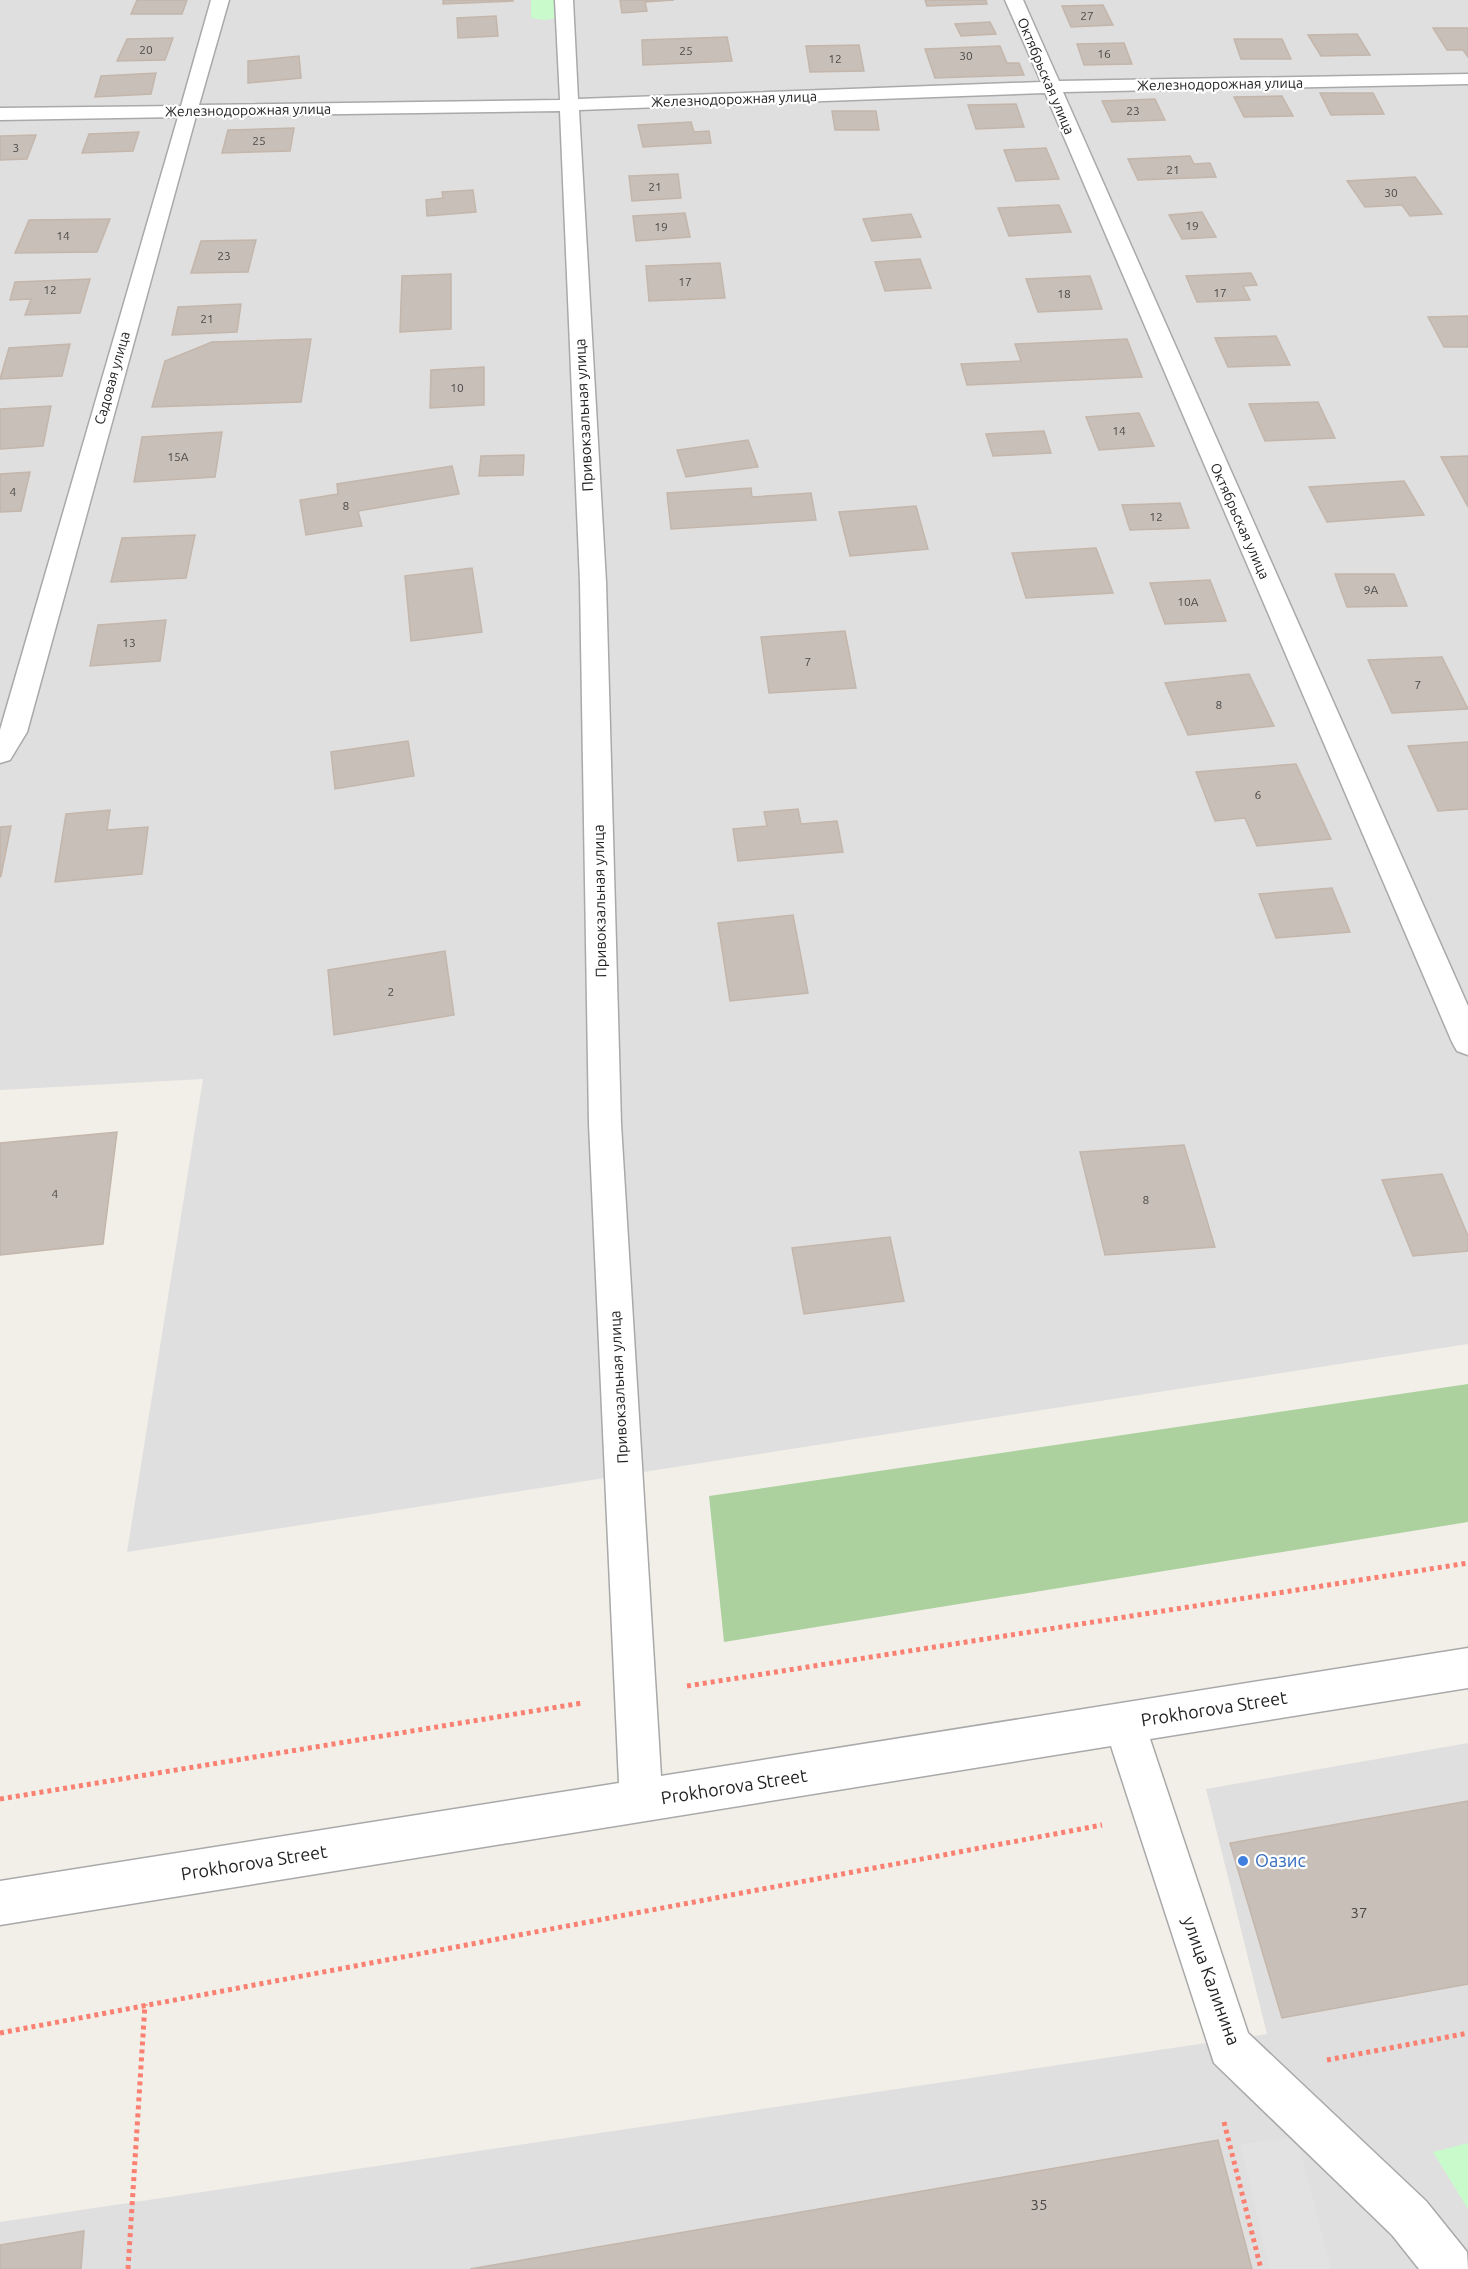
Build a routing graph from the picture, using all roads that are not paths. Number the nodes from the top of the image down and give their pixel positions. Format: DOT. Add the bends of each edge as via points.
graph roads {
  1 [pos="220,0"];
  2 [pos="564,0"];
  3 [pos="1014,0"];
  4 [pos="1468,79"];
  5 [pos="1050,87"];
  6 [pos="568,105"];
  7 [pos="187,111"];
  8 [pos="0,114"];
  9 [pos="0,753"];
  10 [pos="1468,1042"];
  11 [pos="1468,1668"];
  12 [pos="1124,1723"];
  13 [pos="641,1802"];
  14 [pos="0,1904"];
  15 [pos="1450,2269"];
  1 -- 7 [label="street, Садовая улица"];
  2 -- 6 [label="street, Привокзальная улица"];
  3 -- 5 [label="street, Октябрьская улица"];
  4 -- 5 [label="street, Железнодорожная улица"];
  5 -- 6 [label="street, Железнодорожная улица"];
  5 -- 10 [label="street, Октябрьская улица"];
  6 -- 7 [label="street, Железнодорожная улица"];
  6 -- 13 [label="street, Привокзальная улица" via="593,582 605,1124"];
  7 -- 8 [label="street, Железнодорожная улица"];
  7 -- 9 [label="street, Садовая улица" via="13,732"];
  11 -- 12 [label="street, Prokhorova Street"];
  12 -- 13 [label="street, Prokhorova Street"];
  12 -- 15 [label="street, улица Калинина" via="1230,2047 1409,2218"];
  13 -- 14 [label="street, Prokhorova Street"];
}
